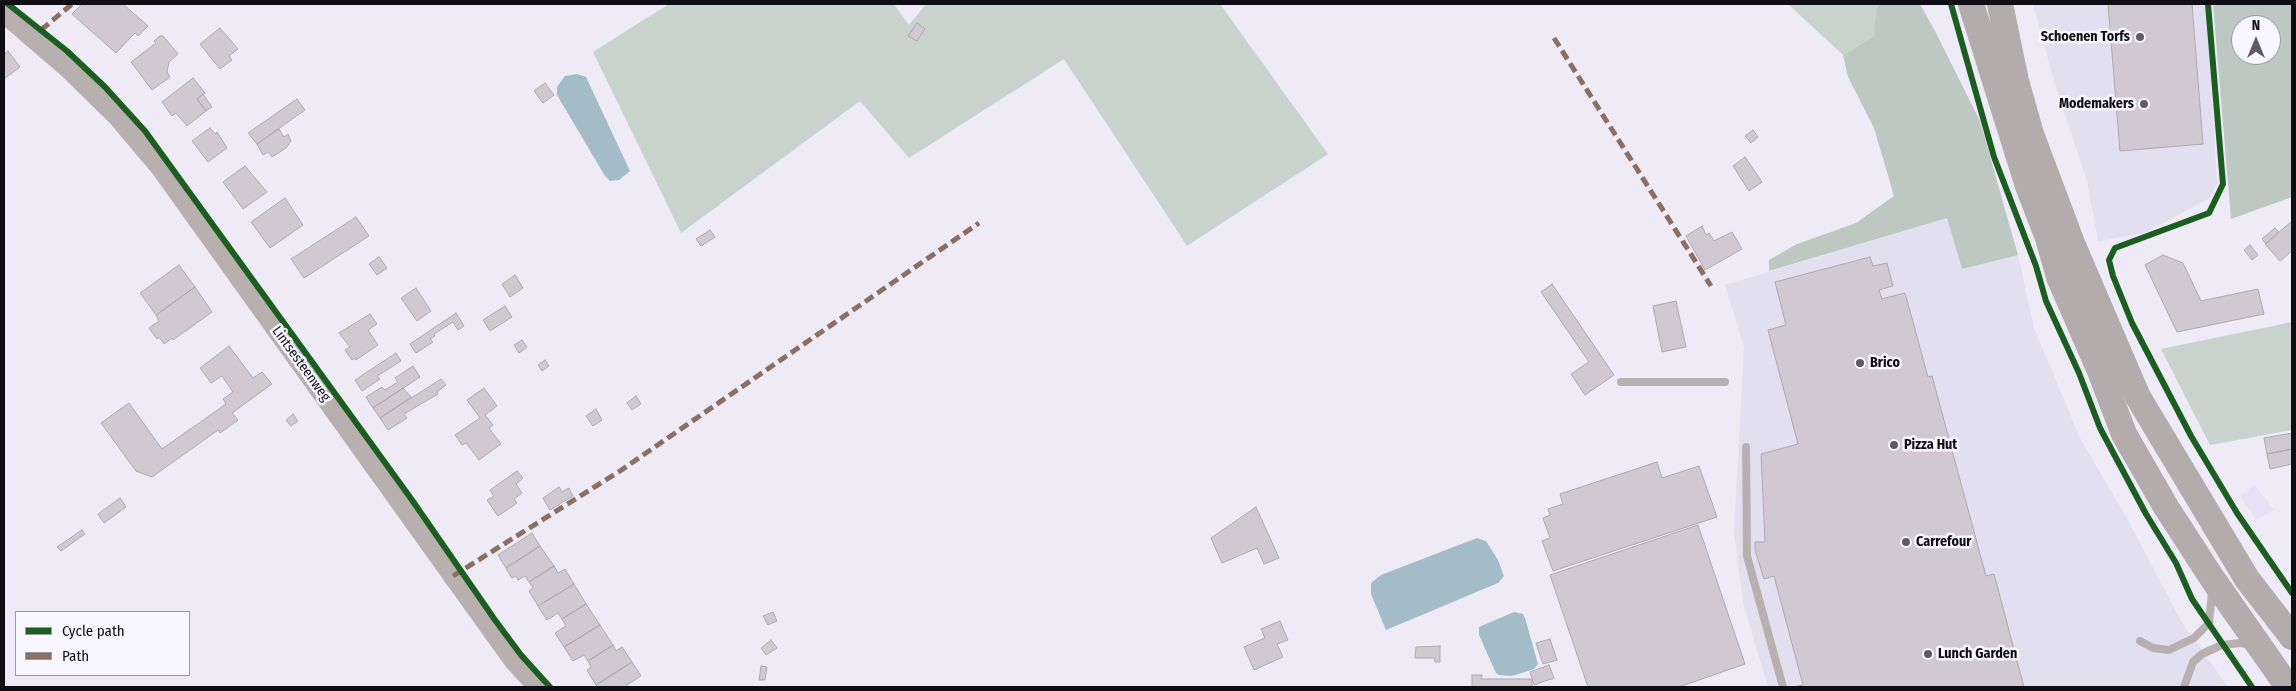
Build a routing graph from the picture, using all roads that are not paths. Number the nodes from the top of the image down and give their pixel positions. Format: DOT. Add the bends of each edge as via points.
graph roads {
  1 [pos="1971,4"];
  2 [pos="2000,4"];
  3 [pos="4,14"];
  4 [pos="2048,238"];
  5 [pos="2113,339"];
  6 [pos="1621,382"];
  7 [pos="1725,382"];
  8 [pos="1746,447"];
  9 [pos="2212,578"];
  10 [pos="2292,608"];
  11 [pos="2292,637"];
  12 [pos="2140,641"];
  13 [pos="2264,650"];
  14 [pos="2292,658"];
  15 [pos="538,687"];
  16 [pos="1783,687"];
  17 [pos="2184,687"];
  18 [pos="2288,687"];
  1 -- 4 [label="highway" via="2028,186"];
  2 -- 5 [label="highway" via="2031,134"];
  3 -- 15 [label="street, Lintsesteenweg" via="70,70 117,116 160,167 514,661"];
  4 -- 9 [label="highway" via="2059,277 2124,434"];
  4 -- 14 [label="highway" via="2062,260 2088,326 2143,438 2235,582"];
  5 -- 10 [label="highway" via="2147,383 2216,498"];
  5 -- 11 [label="highway" via="2154,426 2247,579"];
  6 -- 7 [label="lane"];
  8 -- 16 [label="lane" via="1747,556"];
  9 -- 12 [label="lane" via="2208,623 2194,638 2169,650 2153,648"];
  9 -- 13 [label="highway"];
  13 -- 17 [label="lane" via="2240,643 2222,644 2193,662"];
  13 -- 18 [label="highway"];
}
